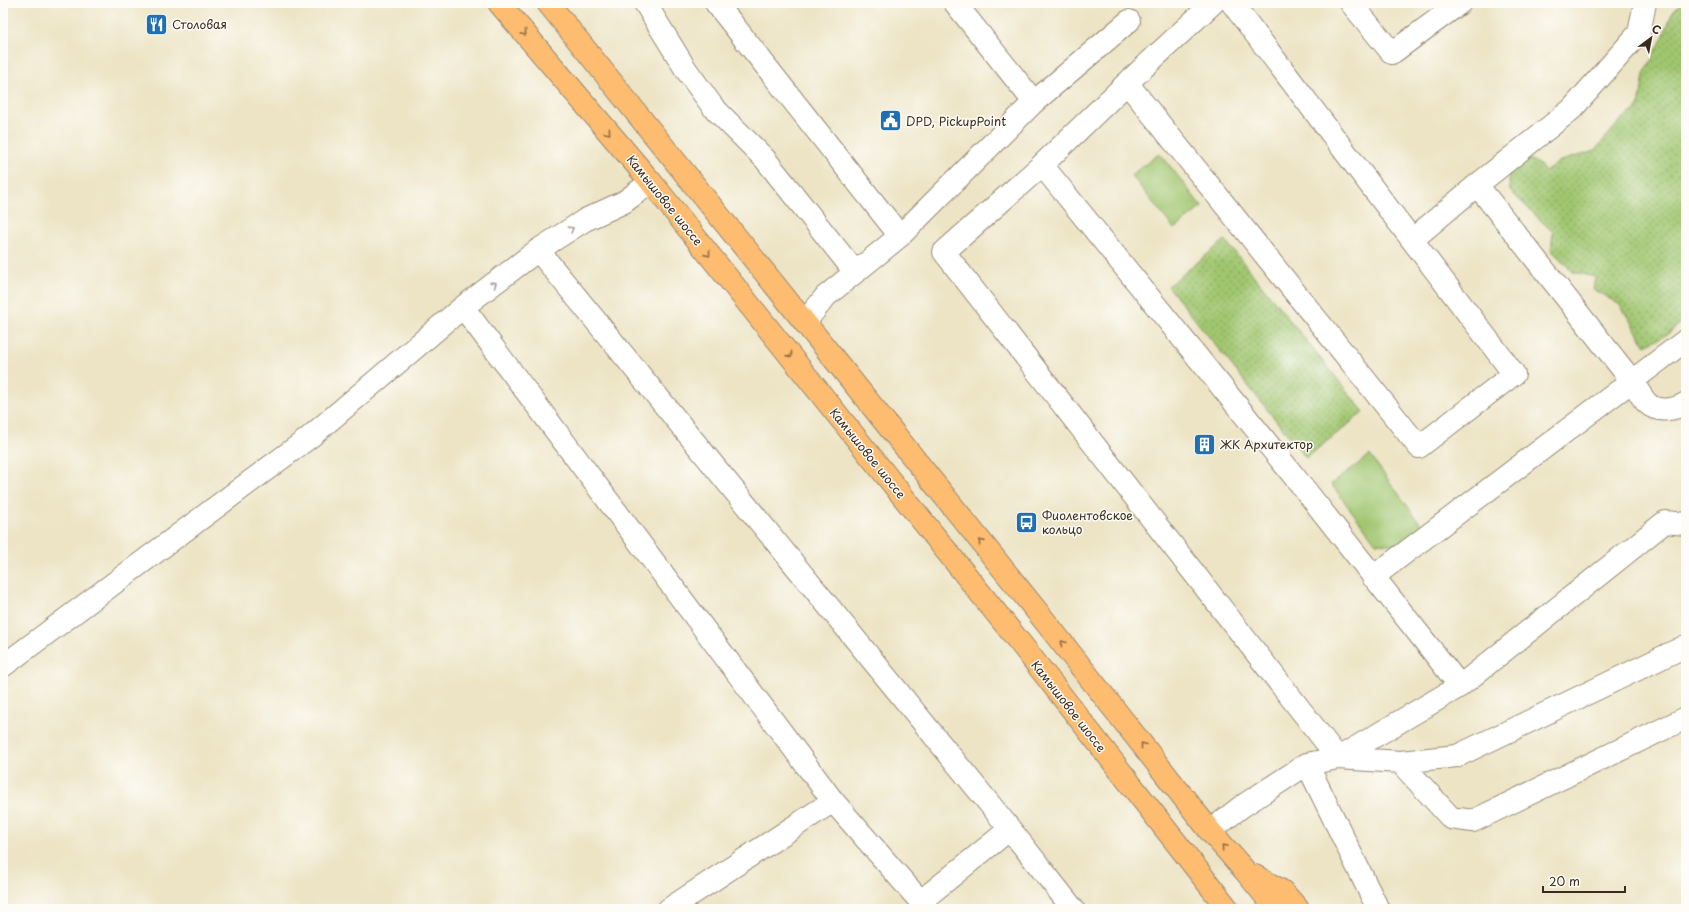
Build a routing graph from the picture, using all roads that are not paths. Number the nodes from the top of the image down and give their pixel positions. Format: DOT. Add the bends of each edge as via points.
graph roads {
  1 [pos="499,3"];
  2 [pos="548,3"];
  3 [pos="645,3"];
  4 [pos="716,3"];
  5 [pos="955,3"];
  6 [pos="1213,3"];
  7 [pos="1232,3"];
  8 [pos="1351,3"];
  9 [pos="1460,3"];
  10 [pos="1645,3"];
  11 [pos="1129,21"];
  12 [pos="1127,82"];
  13 [pos="1034,102"];
  14 [pos="1042,165"];
  15 [pos="651,182"];
  16 [pos="1477,186"];
  17 [pos="900,236"];
  18 [pos="1412,240"];
  19 [pos="538,250"];
  20 [pos="855,272"];
  21 [pos="463,307"];
  22 [pos="805,322"];
  23 [pos="1686,340"];
  24 [pos="1632,381"];
  25 [pos="1686,403"];
  26 [pos="1686,524"];
  27 [pos="1373,577"];
  28 [pos="1686,646"];
  29 [pos="3,666"];
  30 [pos="1460,686"];
  31 [pos="1686,718"];
  32 [pos="1338,758"];
  33 [pos="1400,762"];
  34 [pos="1307,764"];
  35 [pos="834,802"];
  36 [pos="1010,828"];
  37 [pos="1210,831"];
  38 [pos="1186,855"];
  39 [pos="1246,872"];
  40 [pos="924,905"];
  41 [pos="669,909"];
  42 [pos="1073,909"];
  43 [pos="1214,909"];
  44 [pos="1228,909"];
  45 [pos="1276,909"];
  46 [pos="1298,909"];
  47 [pos="1378,909"];
  1 -- 15 [label="main road, Камышовое шоссе, one-way"];
  2 -- 22 [label="main road"];
  3 -- 20 [label="lane" via="685,68 713,107 765,159"];
  4 -- 17 [label="lane"];
  5 -- 13 [label="lane"];
  6 -- 12 [label="lane"];
  7 -- 18 [label="lane"];
  8 -- 9 [label="lane" via="1392,54"];
  10 -- 16 [label="lane" via="1639,33 1572,110"];
  11 -- 13 [label="lane"];
  12 -- 14 [label="lane"];
  12 -- 18 [label="lane" via="1419,447 1514,374"];
  13 -- 17 [label="lane"];
  14 -- 27 [label="lane"];
  14 -- 32 [label="lane" via="944,252"];
  19 -- 15 [label="lane, one-way" via="585,220 624,202"];
  15 -- 38 [label="main road, Камышовое шоссе, one-way" via="1021,644"];
  16 -- 18 [label="lane"];
  16 -- 24 [label="lane"];
  17 -- 20 [label="lane"];
  21 -- 19 [label="lane, one-way"];
  19 -- 36 [label="lane"];
  20 -- 22 [label="lane" via="826,296"];
  21 -- 29 [label="lane" via="310,437"];
  21 -- 35 [label="lane"];
  37 -- 22 [label="main road, one-way" via="1048,624"];
  23 -- 24 [label="lane"];
  24 -- 25 [label="lane" via="1648,404 1664,410"];
  24 -- 27 [label="lane"];
  26 -- 30 [label="lane" via="1665,522"];
  27 -- 30 [label="lane"];
  28 -- 33 [label="lane" via="1457,756"];
  30 -- 32 [label="lane"];
  31 -- 33 [label="lane" via="1473,821 1451,818"];
  32 -- 33 [label="lane"];
  32 -- 34 [label="lane"];
  34 -- 37 [label="lane" via="1241,807"];
  34 -- 47 [label="lane"];
  35 -- 40 [label="lane"];
  35 -- 41 [label="lane"];
  36 -- 40 [label="lane"];
  36 -- 42 [label="lane"];
  39 -- 37 [label="main road, one-way"];
  38 -- 43 [label="main road"];
  38 -- 44 [label="main road, Камышовое шоссе"];
  39 -- 45 [label="main road"];
  39 -- 46 [label="main road" via="1282,891"];
}
